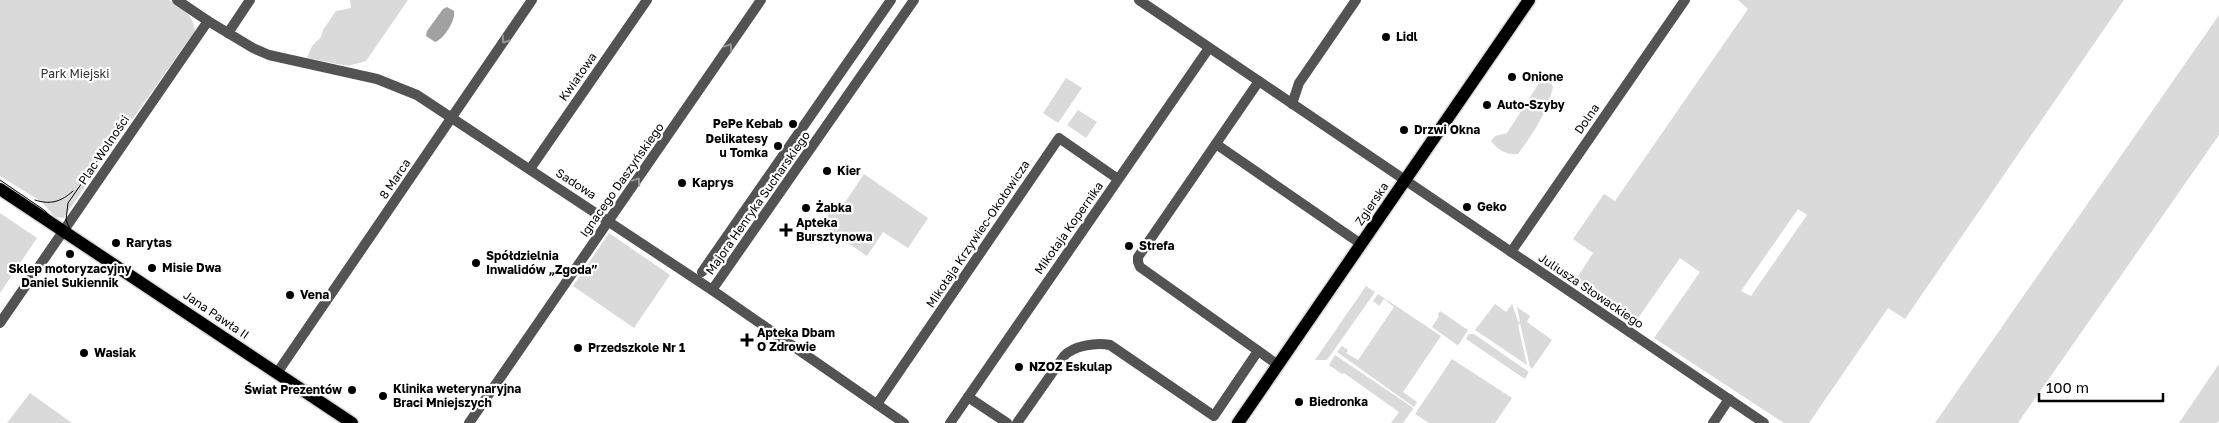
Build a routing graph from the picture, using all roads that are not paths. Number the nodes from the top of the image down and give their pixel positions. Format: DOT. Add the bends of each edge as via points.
graph roads {
  1 [pos="177,0"];
  2 [pos="250,0"];
  3 [pos="532,0"];
  4 [pos="647,0"];
  5 [pos="761,0"];
  6 [pos="891,0"];
  7 [pos="914,0"];
  8 [pos="1139,0"];
  9 [pos="1356,0"];
  10 [pos="1529,0"];
  11 [pos="1685,0"];
  12 [pos="208,20"];
  13 [pos="228,33"];
  14 [pos="1208,48"];
  15 [pos="1259,81"];
  16 [pos="1292,104"];
  17 [pos="452,118"];
  18 [pos="808,120"];
  19 [pos="824,131"];
  20 [pos="1216,144"];
  21 [pos="530,169"];
  22 [pos="1118,179"];
  23 [pos="1405,180"];
  24 [pos="0,189"];
  25 [pos="610,221"];
  26 [pos="64,230"];
  27 [pos="1362,244"];
  28 [pos="1511,252"];
  29 [pos="702,272"];
  30 [pos="712,290"];
  31 [pos="0,323"];
  32 [pos="1258,351"];
  33 [pos="1278,365"];
  34 [pos="277,372"];
  35 [pos="968,397"];
  36 [pos="1729,399"];
  37 [pos="877,404"];
  38 [pos="352,423"];
  39 [pos="469,423"];
  40 [pos="904,423"];
  41 [pos="950,423"];
  42 [pos="1007,423"];
  43 [pos="1017,423"];
  44 [pos="1238,423"];
  45 [pos="1713,423"];
  46 [pos="1764,423"];
  1 -- 12 [label="street"];
  2 -- 13 [label="street"];
  3 -- 17 [label="street, 8 Marca, one-way"];
  4 -- 21 [label="street, Kwiatowa"];
  25 -- 5 [label="street, Ignacego Daszyńskiego, one-way"];
  6 -- 18 [label="street, Majora Henryka Sucharskiego"];
  7 -- 19 [label="street, Majora Henryka Sucharskiego"];
  8 -- 14 [label="street, Juliusza Słowackiego"];
  9 -- 16 [label="street" via="1299,83"];
  10 -- 23 [label="main road, Zgierska"];
  11 -- 28 [label="street, Dolna"];
  12 -- 13 [label="street, Sadowa"];
  12 -- 26 [label="street, Plac Wolności"];
  13 -- 17 [label="street, Sadowa" via="279,59 389,83 416,95"];
  14 -- 15 [label="street, Juliusza Słowackiego"];
  14 -- 22 [label="street, Mikołaja Kopernika"];
  15 -- 16 [label="street, Juliusza Słowackiego"];
  15 -- 20 [label="street"];
  16 -- 23 [label="street, Juliusza Słowackiego"];
  17 -- 21 [label="street, Sadowa"];
  17 -- 34 [label="street, 8 Marca"];
  18 -- 19 [label="street, Majora Henryka Sucharskiego"];
  18 -- 29 [label="street, Majora Henryka Sucharskiego"];
  19 -- 30 [label="street, Majora Henryka Sucharskiego"];
  20 -- 27 [label="street"];
  20 -- 32 [label="street" via="1138,257 1138,262 1140,267"];
  21 -- 25 [label="street, Sadowa"];
  22 -- 35 [label="street, Mikołaja Kopernika"];
  22 -- 37 [label="street, Mikołaja Krzywiec-Okołowicza" via="1059,138"];
  23 -- 27 [label="main road, Zgierska"];
  23 -- 28 [label="street, Juliusza Słowackiego"];
  24 -- 26 [label="main road, Jana Pawła II"];
  25 -- 30 [label="street, Sadowa"];
  25 -- 39 [label="street, Ignacego Daszyńskiego"];
  26 -- 31 [label="street, Plac Wolności"];
  26 -- 34 [label="main road, Jana Pawła II"];
  27 -- 33 [label="main road, Zgierska"];
  28 -- 36 [label="street, Juliusza Słowackiego"];
  30 -- 37 [label="street, Sadowa"];
  32 -- 33 [label="street"];
  32 -- 43 [label="street" via="1214,416 1110,345 1090,345 1072,350 1064,356"];
  33 -- 44 [label="main road, Zgierska"];
  34 -- 38 [label="main road, Jana Pawła II"];
  35 -- 41 [label="street, Mikołaja Kopernika"];
  35 -- 42 [label="street"];
  36 -- 45 [label="street"];
  36 -- 46 [label="street, Juliusza Słowackiego"];
  37 -- 40 [label="street, Sadowa"];
}
